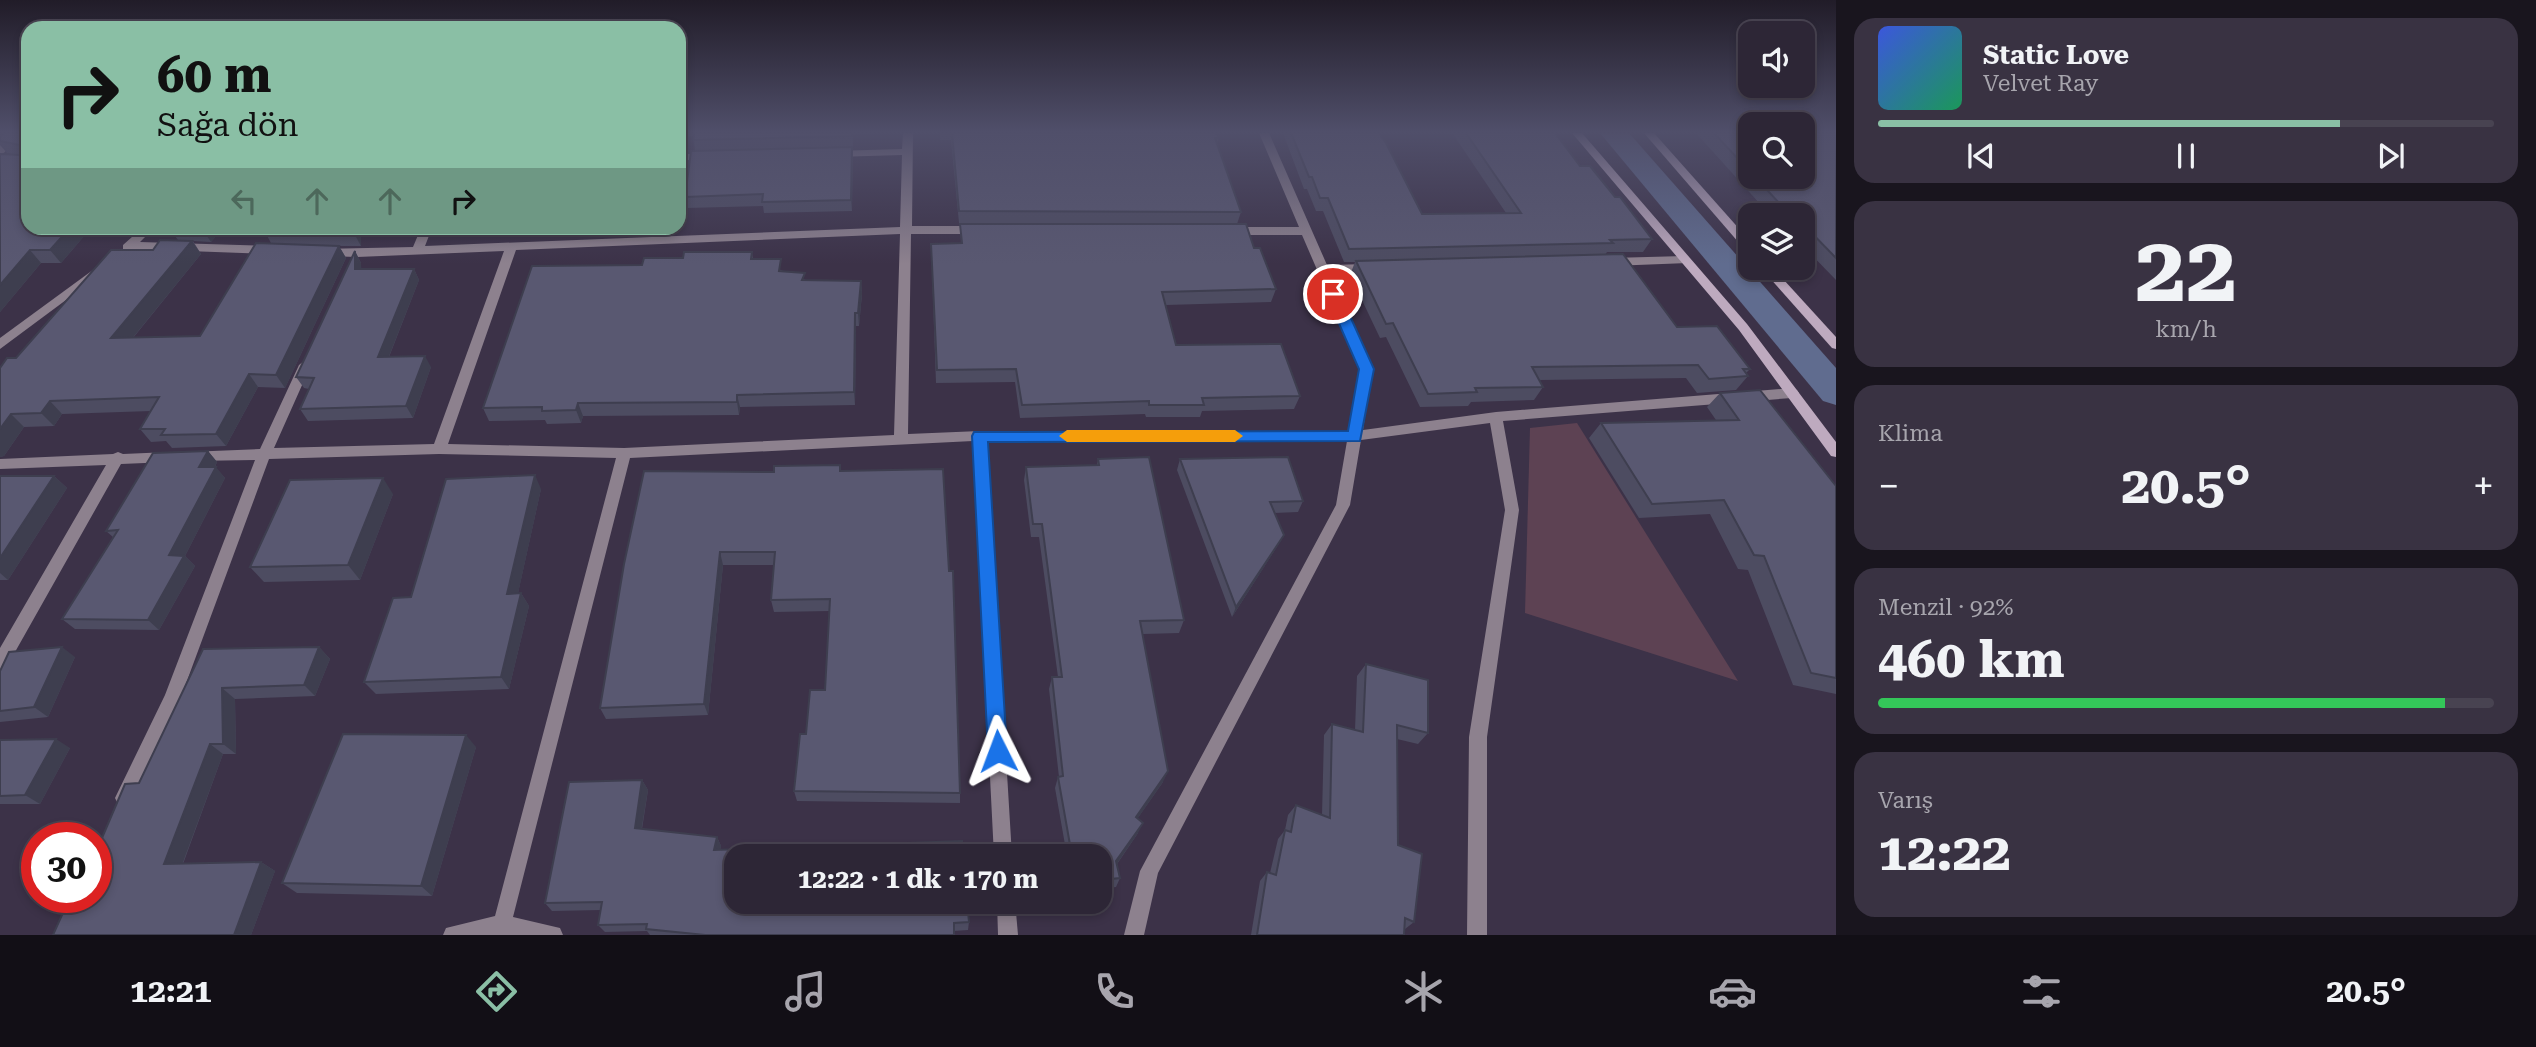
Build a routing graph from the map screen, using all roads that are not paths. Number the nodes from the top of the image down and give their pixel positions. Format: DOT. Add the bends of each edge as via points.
graph roads {
  1 [pos="908,177"];
  2 [pos="1283,177"];
  3 [pos="1614,177"];
  4 [pos="1687,177"];
  5 [pos="907,230"];
  6 [pos="990,230"];
  7 [pos="1224,231"];
  8 [pos="1307,232"];
  9 [pos="1738,234"];
  10 [pos="141,235"];
  11 [pos="423,235"];
  12 [pos="131,245"];
  13 [pos="512,245"];
  14 [pos="277,250"];
  15 [pos="418,250"];
  16 [pos="317,251"];
  17 [pos="120,253"];
  18 [pos="1684,260"];
  19 [pos="109,262"];
  20 [pos="1600,262"];
  21 [pos="1378,268"];
  22 [pos="1322,269"];
  23 [pos="1778,280"];
  24 [pos="0,345"];
  25 [pos="1836,345"];
  26 [pos="310,354"];
  27 [pos="1791,393"];
  28 [pos="1496,417"];
  29 [pos="980,436"];
  30 [pos="1355,436"];
  31 [pos="901,440"];
  32 [pos="439,449"];
  33 [pos="1836,452"];
  34 [pos="624,453"];
  35 [pos="264,455"];
  36 [pos="118,457"];
  37 [pos="0,464"];
  38 [pos="0,663"];
  39 [pos="120,808"];
  40 [pos="1002,844"];
  41 [pos="1007,914"];
  42 [pos="502,924"];
  43 [pos="453,935"];
  44 [pos="553,935"];
  45 [pos="1008,935"];
  46 [pos="1133,935"];
  47 [pos="1477,935"];
  1 -- 5 [label="street"];
  2 -- 8 [label="street"];
  3 -- 18 [label="street"];
  4 -- 9 [label="street"];
  5 -- 6 [label="street"];
  5 -- 13 [label="street"];
  5 -- 31 [label="street"];
  7 -- 8 [label="street"];
  8 -- 22 [label="street"];
  10 -- 12 [label="street"];
  11 -- 15 [label="street"];
  12 -- 14 [label="street"];
  12 -- 17 [label="street"];
  13 -- 15 [label="street"];
  13 -- 32 [label="street"];
  15 -- 16 [label="street" via="354,259"];
  18 -- 20 [label="street"];
  18 -- 27 [label="street" via="1743,327"];
  19 -- 24 [label="street"];
  21 -- 22 [label="street"];
  22 -- 30 [label="street" via="1366,369"];
  23 -- 25 [label="street"];
  26 -- 35 [label="street"];
  27 -- 28 [label="street"];
  27 -- 33 [label="street"];
  28 -- 30 [label="street"];
  28 -- 47 [label="street" via="1512,510 1478,737"];
  29 -- 30 [label="street"];
  29 -- 31 [label="street"];
  29 -- 40 [label="street"];
  30 -- 46 [label="street" via="1343,505 1149,871"];
  31 -- 34 [label="street"];
  32 -- 34 [label="street"];
  32 -- 35 [label="street"];
  34 -- 42 [label="street"];
  35 -- 36 [label="street"];
  35 -- 39 [label="street" via="173,697"];
  36 -- 37 [label="street"];
  36 -- 38 [label="street"];
  41 -- 45 [label="street"];
  42 -- 43 [label="street"];
  42 -- 44 [label="street"];
}
